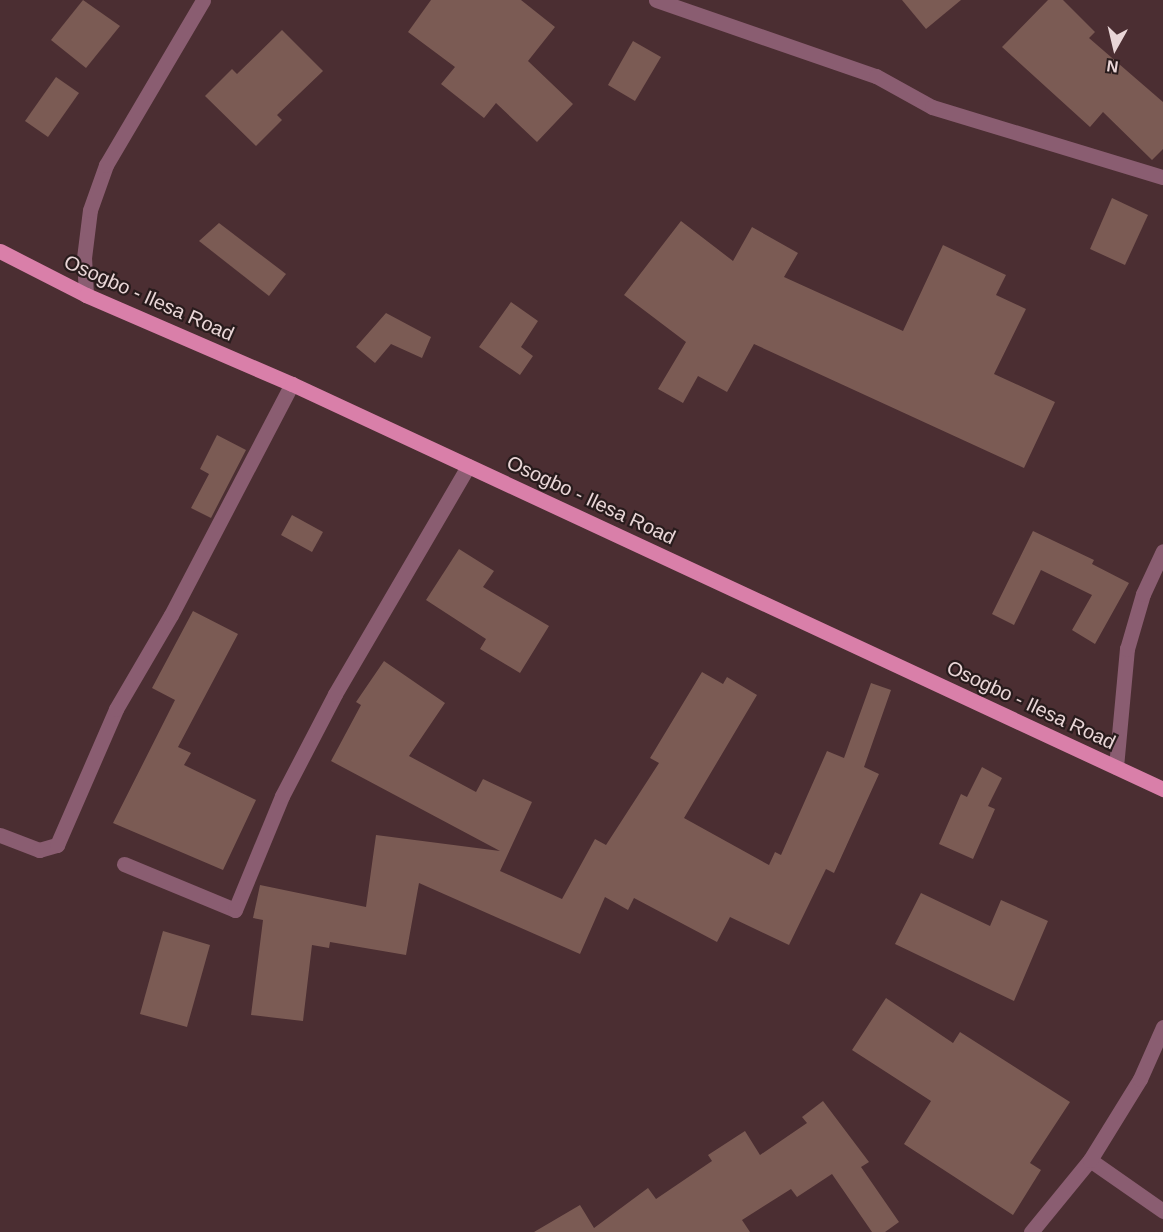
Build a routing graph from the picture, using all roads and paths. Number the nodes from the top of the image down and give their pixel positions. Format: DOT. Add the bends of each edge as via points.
graph roads {
  1 [pos="203,0"];
  2 [pos="656,0"];
  3 [pos="1163,177"];
  4 [pos="0,251"];
  5 [pos="86,295"];
  6 [pos="292,384"];
  7 [pos="468,466"];
  8 [pos="1163,551"];
  9 [pos="1116,768"];
  10 [pos="1163,789"];
  11 [pos="0,835"];
  12 [pos="124,864"];
  13 [pos="1163,1027"];
  14 [pos="1090,1160"];
  15 [pos="1163,1211"];
  16 [pos="1031,1232"];
  1 -- 5 [label="street" via="106,165 90,210 84,258"];
  2 -- 3 [label="street" via="876,76 932,107"];
  4 -- 5 [label="main road, Osogbo - Ilesa Road"];
  5 -- 6 [label="main road, Osogbo - Ilesa Road"];
  6 -- 7 [label="main road, Osogbo - Ilesa Road"];
  6 -- 11 [label="street" via="171,615 116,709 57,845 39,850"];
  7 -- 9 [label="main road, Osogbo - Ilesa Road"];
  7 -- 12 [label="street" via="335,694 282,796 236,910"];
  8 -- 9 [label="street" via="1143,594 1126,649"];
  9 -- 10 [label="main road, Osogbo - Ilesa Road"];
  13 -- 14 [label="street" via="1140,1079"];
  14 -- 15 [label="street"];
  14 -- 16 [label="street"];
}
